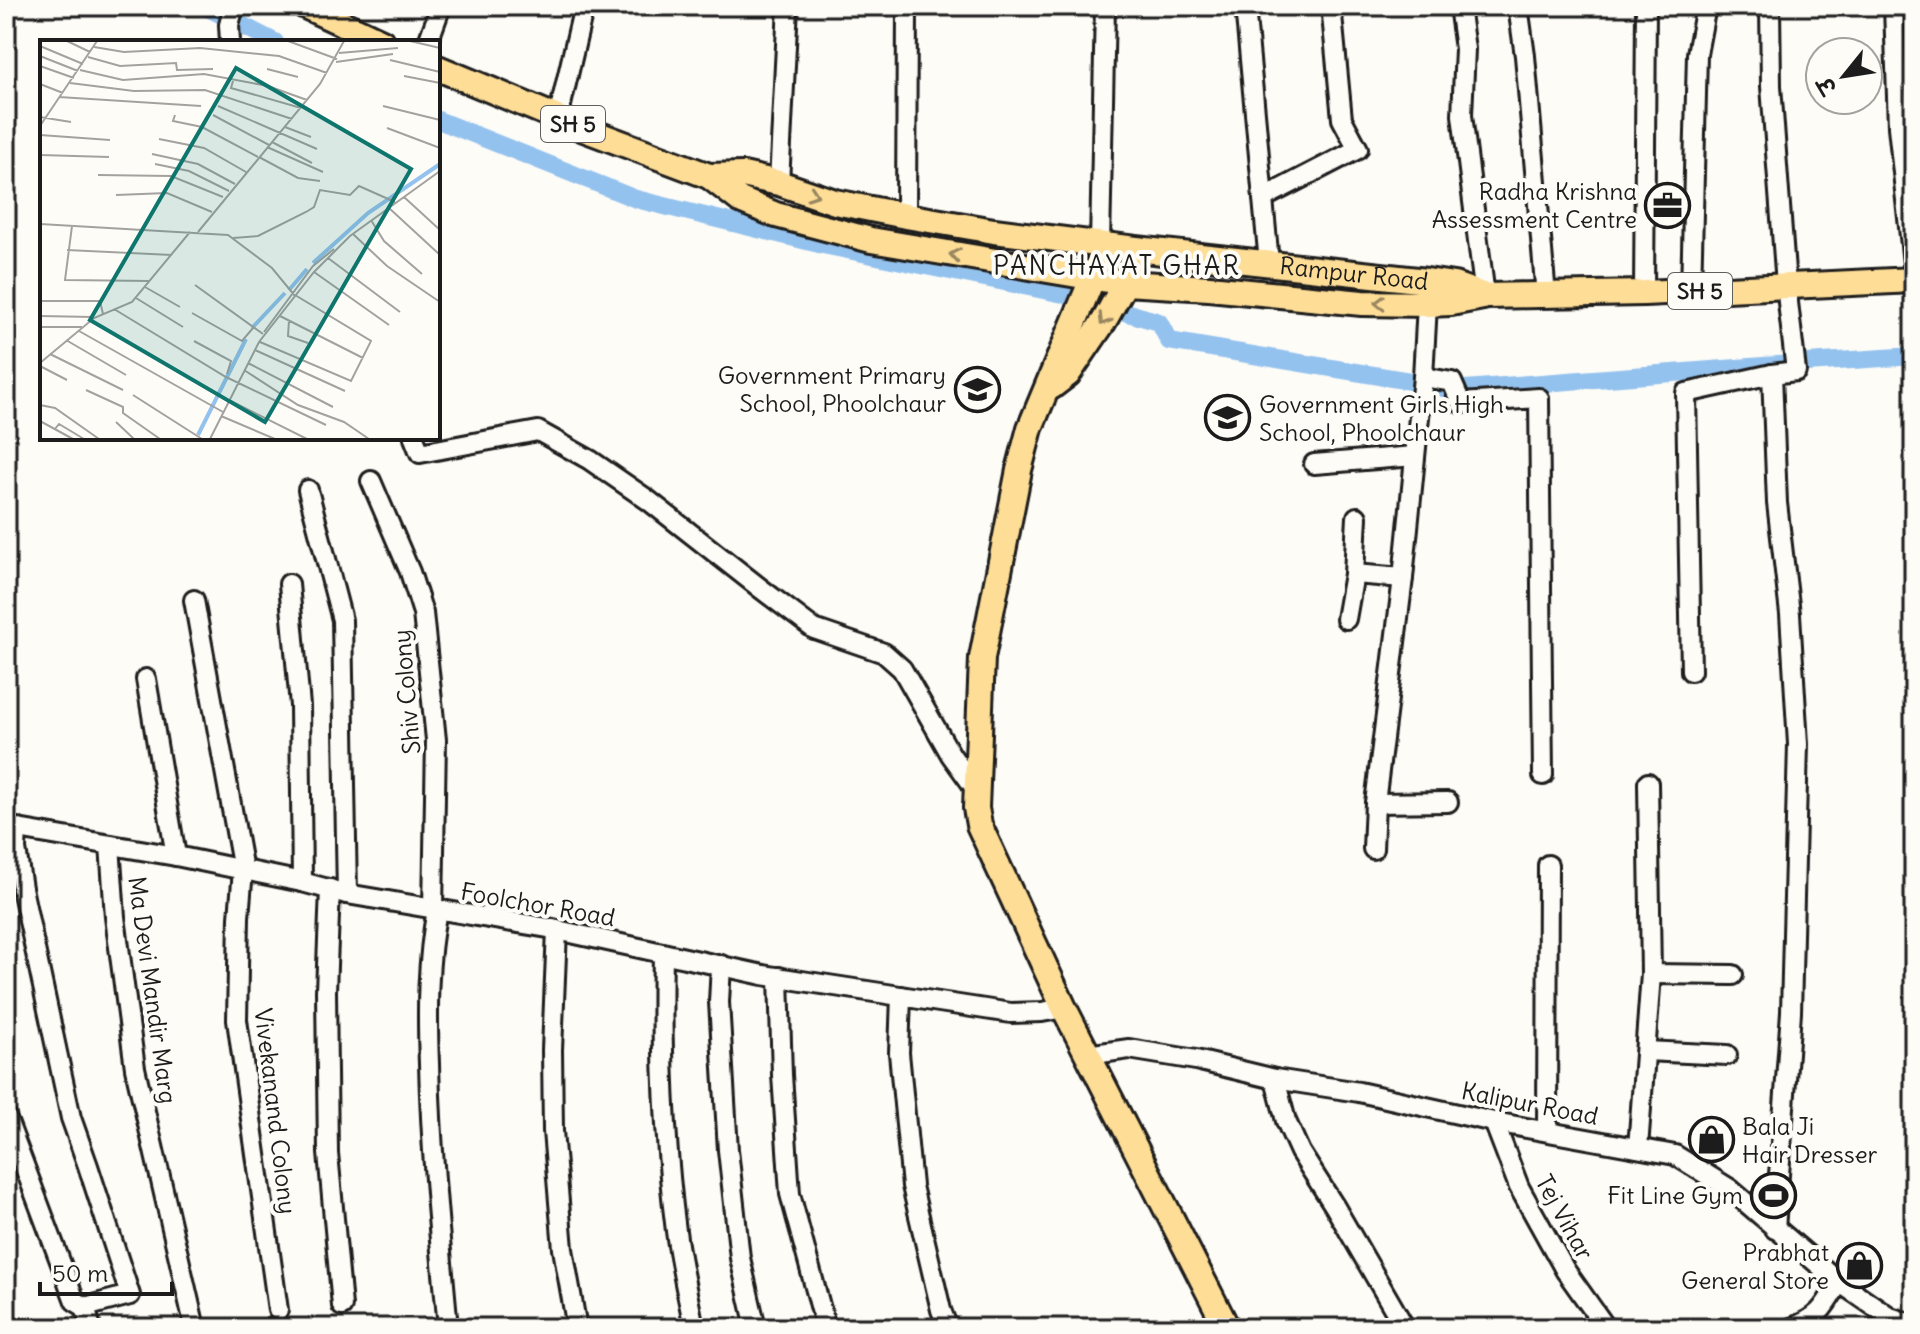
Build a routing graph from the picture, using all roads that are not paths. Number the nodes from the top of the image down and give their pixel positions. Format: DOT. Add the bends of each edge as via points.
graph roads {
  1 [pos="305,6"];
  2 [pos="441,6"];
  3 [pos="584,6"];
  4 [pos="788,6"];
  5 [pos="907,6"];
  6 [pos="1105,6"];
  7 [pos="1245,6"];
  8 [pos="1459,6"];
  9 [pos="1518,6"];
  10 [pos="1646,6"];
  11 [pos="1706,6"];
  12 [pos="1770,6"];
  13 [pos="1894,6"];
  14 [pos="1332,15"];
  15 [pos="378,40"];
  16 [pos="429,40"];
  17 [pos="440,69"];
  18 [pos="558,118"];
  19 [pos="709,176"];
  20 [pos="779,183"];
  21 [pos="1263,198"];
  22 [pos="906,216"];
  23 [pos="1103,245"];
  24 [pos="1136,249"];
  25 [pos="1269,263"];
  26 [pos="1914,273"];
  27 [pos="1092,278"];
  28 [pos="1914,280"];
  29 [pos="1125,283"];
  30 [pos="1786,285"];
  31 [pos="1691,291"];
  32 [pos="1644,293"];
  33 [pos="1485,296"];
  34 [pos="1546,296"];
  35 [pos="1427,304"];
  36 [pos="1772,374"];
  37 [pos="1422,384"];
  38 [pos="1046,391"];
  39 [pos="415,440"];
  40 [pos="1415,456"];
  41 [pos="1314,464"];
  42 [pos="371,481"];
  43 [pos="308,490"];
  44 [pos="1357,517"];
  45 [pos="1354,574"];
  46 [pos="1403,578"];
  47 [pos="289,584"];
  48 [pos="194,600"];
  49 [pos="1346,619"];
  50 [pos="1691,671"];
  51 [pos="146,679"];
  52 [pos="1543,775"];
  53 [pos="1648,783"];
  54 [pos="977,791"];
  55 [pos="1448,802"];
  56 [pos="1375,803"];
  57 [pos="12,828"];
  58 [pos="110,845"];
  59 [pos="1373,849"];
  60 [pos="176,856"];
  61 [pos="1548,865"];
  62 [pos="243,870"];
  63 [pos="302,882"];
  64 [pos="338,891"];
  65 [pos="435,910"];
  66 [pos="557,930"];
  67 [pos="663,953"];
  68 [pos="721,965"];
  69 [pos="1651,974"];
  70 [pos="1733,975"];
  71 [pos="779,977"];
  72 [pos="901,996"];
  73 [pos="1064,1008"];
  74 [pos="1646,1051"];
  75 [pos="1087,1055"];
  76 [pos="1727,1055"];
  77 [pos="1275,1079"];
  78 [pos="6,1117"];
  79 [pos="1494,1122"];
  80 [pos="1547,1131"];
  81 [pos="1638,1148"];
  82 [pos="1775,1229"];
  83 [pos="1839,1282"];
  84 [pos="342,1306"];
  85 [pos="85,1307"];
  86 [pos="278,1310"];
  87 [pos="1890,1323"];
  88 [pos="1914,1325"];
  89 [pos="91,1328"];
  90 [pos="195,1328"];
  91 [pos="448,1328"];
  92 [pos="577,1328"];
  93 [pos="694,1328"];
  94 [pos="756,1328"];
  95 [pos="826,1328"];
  96 [pos="948,1328"];
  97 [pos="1227,1328"];
  98 [pos="1405,1328"];
  99 [pos="1606,1328"];
  100 [pos="1791,1328"];
  1 -- 15 [label="main road"];
  2 -- 16 [label="street"];
  3 -- 18 [label="street"];
  4 -- 20 [label="street"];
  5 -- 22 [label="street"];
  6 -- 23 [label="street"];
  7 -- 21 [label="street"];
  8 -- 33 [label="street" via="1465,49 1462,115"];
  9 -- 34 [label="street"];
  10 -- 32 [label="street"];
  11 -- 31 [label="street" via="1697,54"];
  12 -- 30 [label="street"];
  13 -- 26 [label="street" via="1898,127"];
  14 -- 21 [label="street" via="1342,119 1358,149"];
  17 -- 18 [label="main road, Rampur Road / SH 5"];
  18 -- 19 [label="main road, Rampur Road / SH 5"];
  19 -- 20 [label="main road, Rampur Road / SH 5" via="743,175"];
  27 -- 19 [label="main road, one-way" via="871,240 776,215 740,200"];
  20 -- 22 [label="main road, Rampur Road / SH 5, one-way" via="835,202"];
  21 -- 25 [label="street"];
  22 -- 23 [label="main road, Rampur Road / SH 5"];
  23 -- 24 [label="main road, Rampur Road / SH 5"];
  23 -- 27 [label="main road"];
  24 -- 25 [label="main road, Rampur Road / SH 5"];
  24 -- 29 [label="main road"];
  25 -- 33 [label="main road, Rampur Road / SH 5" via="1454,285"];
  27 -- 29 [label="main road"];
  27 -- 38 [label="main road"];
  28 -- 30 [label="main road, Rampur Road / SH 5"];
  35 -- 29 [label="main road, one-way"];
  29 -- 38 [label="main road, one-way" via="1068,374"];
  30 -- 31 [label="main road, Rampur Road / SH 5"];
  30 -- 36 [label="street" via="1794,363"];
  31 -- 32 [label="main road, Rampur Road / SH 5"];
  32 -- 34 [label="main road, Rampur Road / SH 5"];
  33 -- 34 [label="main road, Rampur Road / SH 5"];
  33 -- 35 [label="main road"];
  35 -- 37 [label="street"];
  36 -- 50 [label="street" via="1686,393"];
  36 -- 82 [label="street" via="1777,503 1798,744 1791,1012"];
  37 -- 40 [label="street"];
  37 -- 52 [label="street" via="1452,382 1461,403 1539,398"];
  38 -- 54 [label="main road" via="1019,470 982,658"];
  39 -- 54 [label="street" via="420,453 538,431 590,460 814,629 884,653 902,669"];
  40 -- 41 [label="street"];
  40 -- 46 [label="street"];
  42 -- 65 [label="street, Shiv Colony" via="423,613 436,740"];
  43 -- 64 [label="street" via="342,620"];
  44 -- 45 [label="street"];
  45 -- 46 [label="street"];
  45 -- 49 [label="street"];
  46 -- 56 [label="street"];
  47 -- 63 [label="street" via="300,706"];
  48 -- 62 [label="street, Vivekanand Colony"];
  51 -- 60 [label="street"];
  53 -- 69 [label="street"];
  54 -- 73 [label="main road" via="979,825"];
  55 -- 56 [label="street"];
  56 -- 59 [label="street"];
  57 -- 58 [label="street, Foolchor Road"];
  57 -- 85 [label="street" via="71,1118 130,1295"];
  58 -- 60 [label="street, Foolchor Road"];
  58 -- 90 [label="street, Ma Devi Mandir Marg" via="135,1068"];
  60 -- 62 [label="street, Foolchor Road"];
  61 -- 80 [label="street"];
  62 -- 63 [label="street, Foolchor Road"];
  62 -- 86 [label="street, Vivekanand Colony" via="237,1020"];
  63 -- 64 [label="street, Foolchor Road"];
  64 -- 65 [label="street, Foolchor Road"];
  64 -- 84 [label="street" via="326,991 328,1153"];
  65 -- 66 [label="street, Foolchor Road"];
  65 -- 91 [label="street, Shiv Colony" via="427,1001 430,1128"];
  66 -- 67 [label="street, Foolchor Road"];
  66 -- 92 [label="street" via="553,1131 563,1249"];
  67 -- 68 [label="street, Foolchor Road"];
  67 -- 93 [label="street" via="668,1143 676,1232"];
  68 -- 71 [label="street, Foolchor Road"];
  68 -- 94 [label="street" via="728,1150 740,1258"];
  69 -- 70 [label="street"];
  69 -- 74 [label="street"];
  71 -- 72 [label="street, Foolchor Road"];
  71 -- 95 [label="street" via="790,1194"];
  72 -- 73 [label="street, Foolchor Road" via="1011,1013"];
  72 -- 96 [label="street" via="899,1053 912,1186"];
  73 -- 75 [label="main road"];
  74 -- 76 [label="street"];
  74 -- 81 [label="street"];
  75 -- 77 [label="street, Kalipur Road" via="1129,1049"];
  75 -- 97 [label="main road"];
  77 -- 79 [label="street, Kalipur Road"];
  77 -- 98 [label="street" via="1300,1152"];
  78 -- 85 [label="street" via="75,1301"];
  79 -- 80 [label="street, Kalipur Road"];
  79 -- 99 [label="street, Tej Vihar" via="1519,1187 1565,1270"];
  80 -- 81 [label="street, Kalipur Road"];
  81 -- 82 [label="street, Kalipur Road" via="1675,1155 1730,1189"];
  82 -- 83 [label="street, Kalipur Road"];
  83 -- 87 [label="street, Kalipur Road"];
  83 -- 100 [label="street" via="1823,1309"];
  85 -- 89 [label="street"];
  87 -- 88 [label="street, Kalipur Road"];
}
